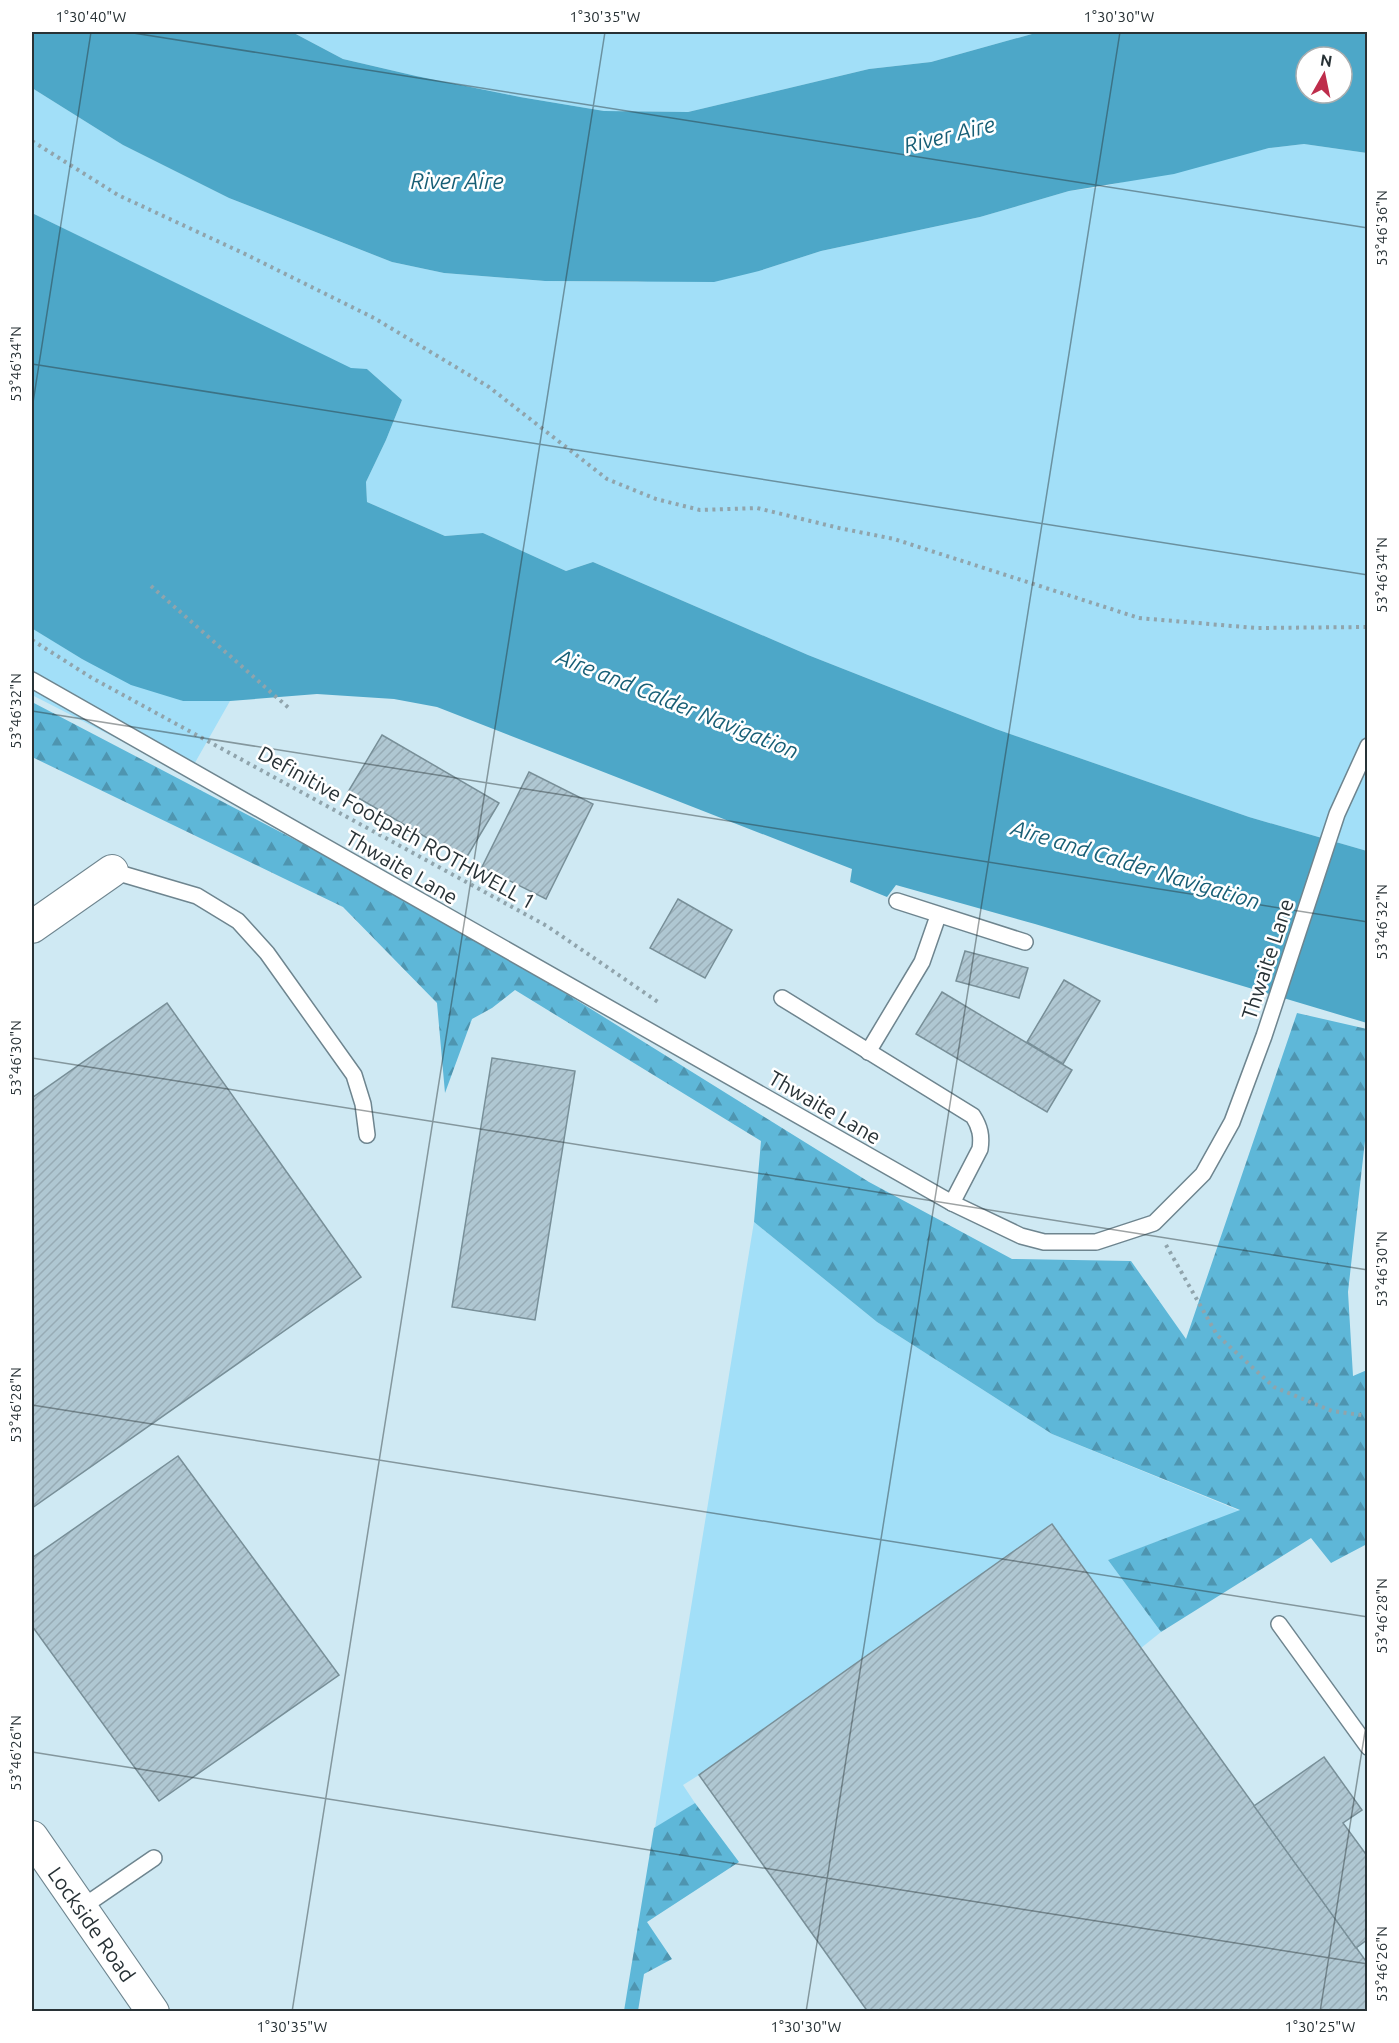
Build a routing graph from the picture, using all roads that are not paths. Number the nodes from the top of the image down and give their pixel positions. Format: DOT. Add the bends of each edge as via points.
graph roads {
  1 [pos="32,680"];
  2 [pos="1368,746"];
  3 [pos="112,871"];
  4 [pos="897,901"];
  5 [pos="938,916"];
  6 [pos="32,927"];
  7 [pos="1025,942"];
  8 [pos="782,998"];
  9 [pos="868,1052"];
  10 [pos="367,1135"];
  11 [pos="952,1203"];
  12 [pos="1279,1624"];
  13 [pos="1368,1747"];
  14 [pos="32,1837"];
  15 [pos="154,1858"];
  16 [pos="81,1908"];
  17 [pos="153,2012"];
  1 -- 11 [label="lane, Thwaite Lane"];
  2 -- 11 [label="lane, Thwaite Lane" via="1337,814 1232,1122 1203,1174 1154,1223 1096,1242 1044,1242 1021,1236"];
  3 -- 6 [label="street"];
  3 -- 10 [label="lane" via="197,896 238,921 267,953 354,1075"];
  4 -- 5 [label="lane"];
  5 -- 7 [label="lane"];
  5 -- 9 [label="lane" via="922,962"];
  8 -- 9 [label="lane"];
  9 -- 11 [label="lane" via="973,1116 979,1126 980,1149"];
  12 -- 13 [label="lane"];
  14 -- 16 [label="street, Lockside Road"];
  15 -- 16 [label="lane"];
  16 -- 17 [label="street, Lockside Road"];
}
